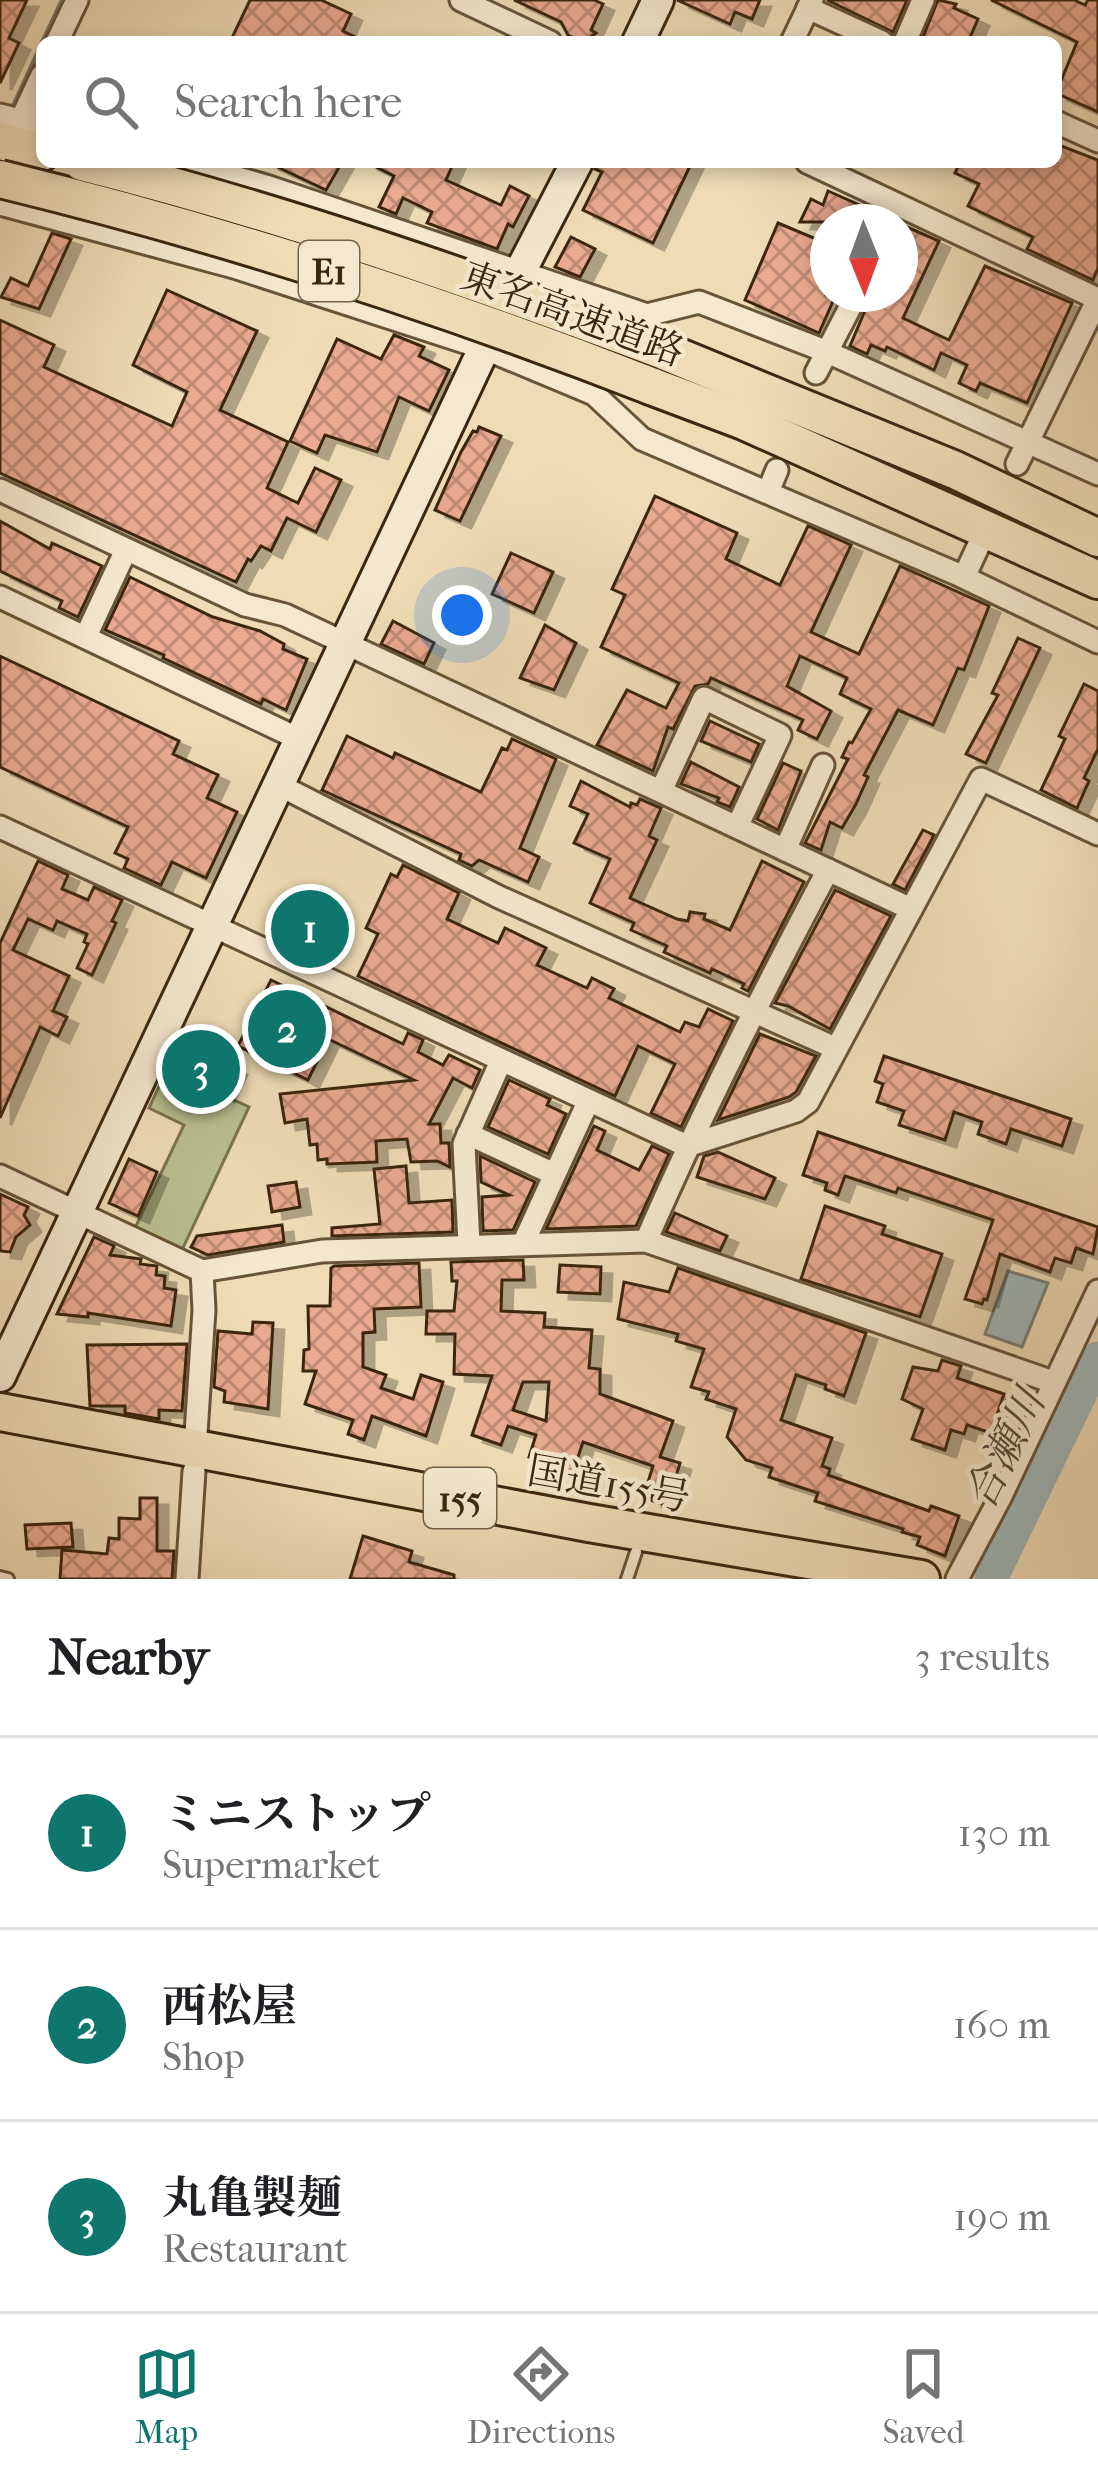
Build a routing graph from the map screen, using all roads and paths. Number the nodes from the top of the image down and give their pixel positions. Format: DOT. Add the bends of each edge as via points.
graph roads {
  1 [pos="76,0"];
  2 [pos="658,0"];
  3 [pos="923,0"];
  4 [pos="470,2"];
  5 [pos="810,4"];
  6 [pos="60,36"];
  7 [pos="538,36"];
  8 [pos="641,36"];
  9 [pos="796,36"];
  10 [pos="871,36"];
  11 [pos="908,36"];
  12 [pos="36,87"];
  13 [pos="1062,125"];
  14 [pos="16,126"];
  15 [pos="1098,141"];
  16 [pos="103,168"];
  17 [pos="130,168"];
  18 [pos="202,168"];
  19 [pos="575,168"];
  20 [pos="817,168"];
  21 [pos="0,179"];
  22 [pos="266,186"];
  23 [pos="0,204"];
  24 [pos="878,204"];
  25 [pos="918,223"];
  26 [pos="114,233"];
  27 [pos="233,267"];
  28 [pos="521,270"];
  29 [pos="1098,299"];
  30 [pos="849,312"];
  31 [pos="485,349"];
  32 [pos="825,351"];
  33 [pos="816,373"];
  34 [pos="1027,439"];
  35 [pos="1017,464"];
  36 [pos="777,470"];
  37 [pos="1098,474"];
  38 [pos="0,490"];
  39 [pos="768,493"];
  40 [pos="982,538"];
  41 [pos="1098,538"];
  42 [pos="126,550"];
  43 [pos="964,577"];
  44 [pos="1098,580"];
  45 [pos="0,597"];
  46 [pos="86,636"];
  47 [pos="1098,642"];
  48 [pos="345,645"];
  49 [pos="299,739"];
  50 [pos="823,765"];
  51 [pos="277,784"];
  52 [pos="661,791"];
  53 [pos="0,827"];
  54 [pos="737,827"];
  55 [pos="1098,834"];
  56 [pos="785,850"];
  57 [pos="827,870"];
  58 [pos="910,909"];
  59 [pos="211,926"];
  60 [pos="753,1010"];
  61 [pos="835,1048"];
  62 [pos="501,1061"];
  63 [pos="588,1102"];
  64 [pos="468,1134"];
  65 [pos="687,1146"];
  66 [pos="554,1174"];
  67 [pos="0,1176"];
  68 [pos="77,1213"];
  69 [pos="646,1241"];
  70 [pos="469,1244"];
  71 [pos="523,1244"];
  72 [pos="202,1271"];
  73 [pos="1098,1291"];
  74 [pos="0,1376"];
  75 [pos="1053,1382"];
  76 [pos="0,1412"];
  77 [pos="0,1434"];
  78 [pos="195,1460"];
  79 [pos="632,1565"];
  80 [pos="187,1579"];
  81 [pos="787,1579"];
  82 [pos="921,1579"];
  83 [pos="957,1579"];
  1 -- 6 [label="street"];
  2 -- 8 [label="street"];
  3 -- 11 [label="street"];
  4 -- 7 [label="street"];
  5 -- 9 [label="street"];
  5 -- 10 [label="street"];
  12 -- 14 [label="street"];
  13 -- 15 [label="street"];
  16 -- 41 [label="highway, 東名高速道路 / E1, bridge" via="427,265 664,350"];
  17 -- 26 [label="street"];
  18 -- 22 [label="street"];
  19 -- 28 [label="street"];
  20 -- 24 [label="street"];
  21 -- 44 [label="highway, 東名高速道路 / E1, bridge" via="414,298 744,421"];
  22 -- 27 [label="street"];
  22 -- 28 [label="street"];
  23 -- 26 [label="street"];
  25 -- 29 [label="street"];
  26 -- 27 [label="street"];
  27 -- 31 [label="street"];
  28 -- 31 [label="street"];
  28 -- 32 [label="street" via="647,315 699,302"];
  29 -- 34 [label="street"];
  30 -- 32 [label="street"];
  31 -- 39 [label="street" via="594,394 643,439"];
  31 -- 48 [label="street"];
  32 -- 33 [label="street"];
  32 -- 34 [label="street"];
  34 -- 35 [label="street"];
  34 -- 37 [label="street"];
  36 -- 39 [label="street"];
  38 -- 42 [label="street"];
  39 -- 43 [label="street"];
  40 -- 43 [label="street"];
  42 -- 46 [label="street"];
  42 -- 48 [label="street"];
  43 -- 47 [label="street"];
  45 -- 46 [label="street"];
  46 -- 49 [label="street"];
  48 -- 49 [label="street"];
  48 -- 52 [label="street"];
  49 -- 51 [label="street"];
  50 -- 56 [label="street"];
  51 -- 59 [label="street"];
  51 -- 60 [label="street"];
  52 -- 54 [label="street"];
  52 -- 54 [label="street" via="704,698 780,735"];
  53 -- 59 [label="street"];
  54 -- 56 [label="street"];
  55 -- 58 [label="street" via="981,779"];
  56 -- 57 [label="street"];
  57 -- 58 [label="street"];
  57 -- 60 [label="street"];
  58 -- 61 [label="street"];
  59 -- 62 [label="street"];
  59 -- 68 [label="street"];
  60 -- 61 [label="street"];
  60 -- 65 [label="street"];
  61 -- 65 [label="street" via="796,1111"];
  62 -- 63 [label="street"];
  62 -- 64 [label="street"];
  63 -- 65 [label="street"];
  63 -- 66 [label="street"];
  64 -- 66 [label="street"];
  64 -- 70 [label="street"];
  65 -- 69 [label="street"];
  66 -- 71 [label="street"];
  67 -- 68 [label="street"];
  68 -- 72 [label="street"];
  68 -- 74 [label="street"];
  69 -- 71 [label="street"];
  69 -- 75 [label="street"];
  70 -- 71 [label="street"];
  70 -- 72 [label="street" via="322,1251"];
  72 -- 78 [label="street"];
  73 -- 75 [label="street"];
  75 -- 83 [label="street"];
  76 -- 78 [label="highway, 国道155号 / 155"];
  77 -- 78 [label="highway, 国道155号 / 155"];
  78 -- 79 [label="highway, 国道155号 / 155"];
  78 -- 80 [label="street"];
  78 -- 82 [label="highway, 国道155号 / 155"];
  79 -- 81 [label="highway, 国道155号 / 155"];
}
